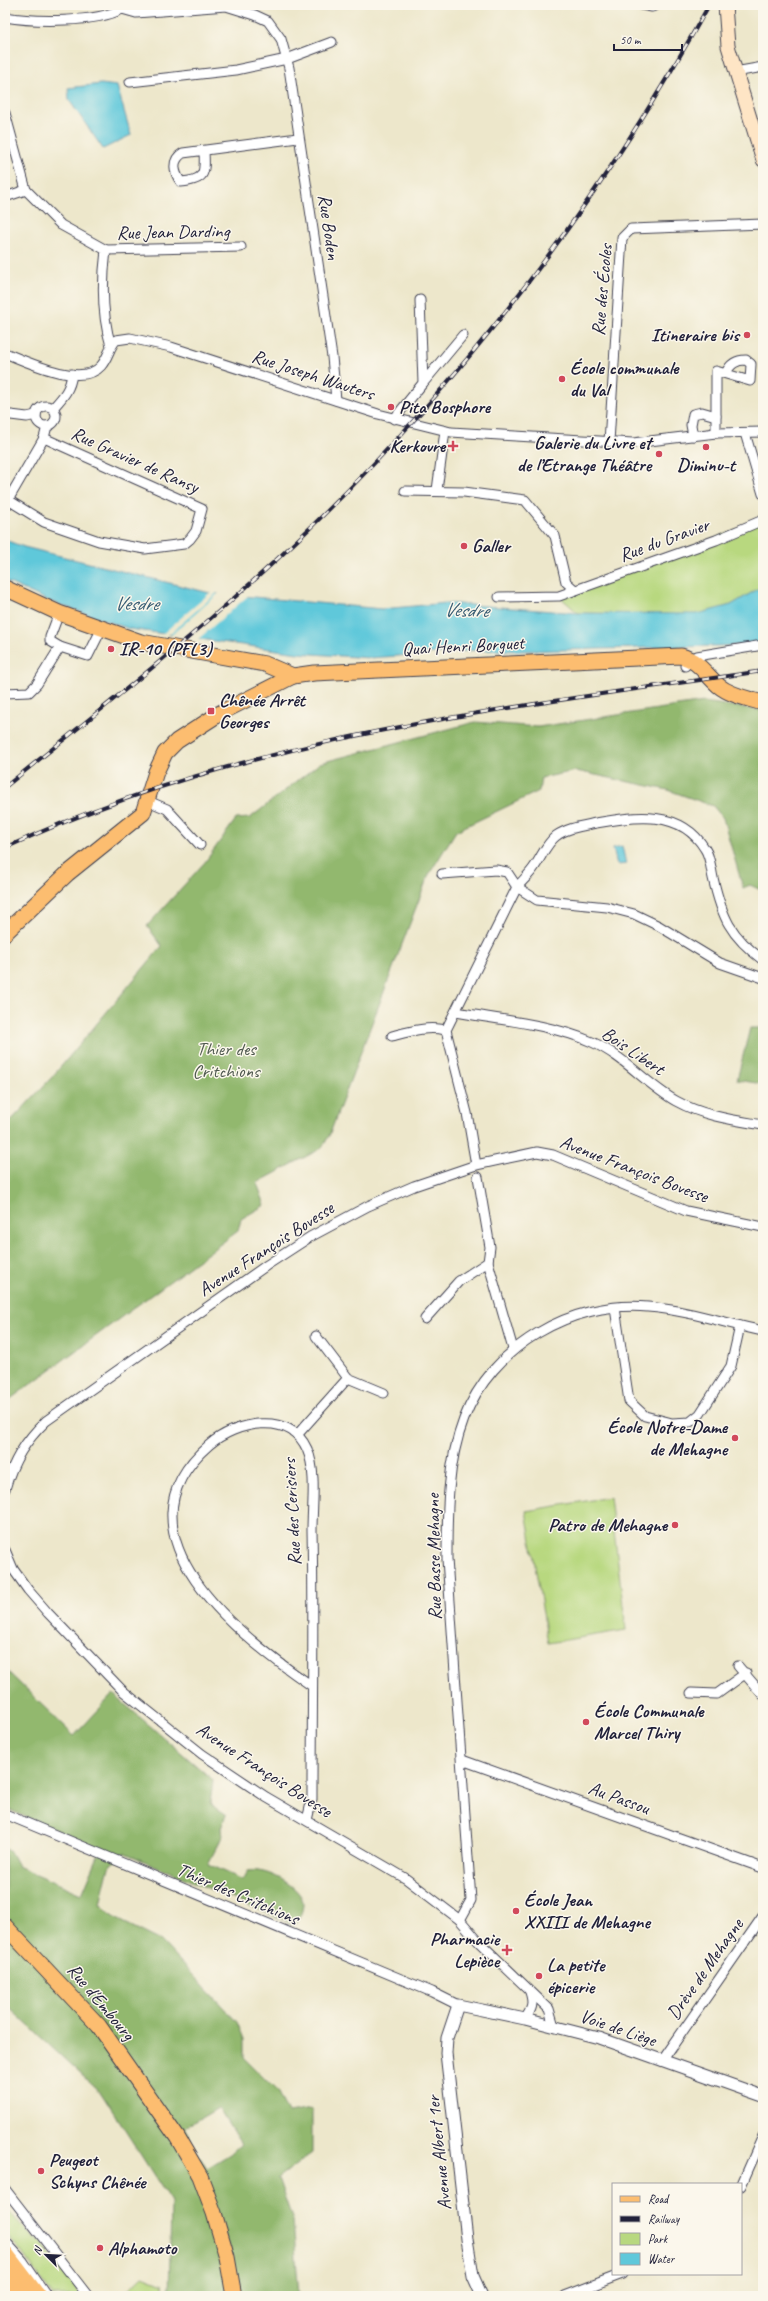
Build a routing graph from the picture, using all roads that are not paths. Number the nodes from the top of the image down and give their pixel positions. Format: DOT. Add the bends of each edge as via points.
graph roads {
  1 [pos="641,5"];
  2 [pos="657,5"];
  3 [pos="226,6"];
  4 [pos="122,7"];
  5 [pos="726,9"];
  6 [pos="5,17"];
  7 [pos="332,42"];
  8 [pos="287,59"];
  9 [pos="763,67"];
  10 [pos="735,72"];
  11 [pos="130,82"];
  12 [pos="5,113"];
  13 [pos="298,138"];
  14 [pos="204,151"];
  15 [pos="763,160"];
  16 [pos="26,190"];
  17 [pos="5,197"];
  18 [pos="763,224"];
  19 [pos="241,247"];
  20 [pos="106,250"];
  21 [pos="420,300"];
  22 [pos="463,335"];
  23 [pos="111,346"];
  24 [pos="5,353"];
  25 [pos="726,373"];
  26 [pos="72,374"];
  27 [pos="423,383"];
  28 [pos="336,400"];
  29 [pos="53,408"];
  30 [pos="11,415"];
  31 [pos="36,415"];
  32 [pos="716,416"];
  33 [pos="394,419"];
  34 [pos="47,426"];
  35 [pos="445,431"];
  36 [pos="763,432"];
  37 [pos="716,433"];
  38 [pos="745,433"];
  39 [pos="693,436"];
  40 [pos="44,438"];
  41 [pos="608,442"];
  42 [pos="437,490"];
  43 [pos="405,491"];
  44 [pos="763,494"];
  45 [pos="6,499"];
  46 [pos="763,520"];
  47 [pos="5,588"];
  48 [pos="575,590"];
  49 [pos="499,597"];
  50 [pos="59,613"];
  51 [pos="102,628"];
  52 [pos="763,645"];
  53 [pos="60,648"];
  54 [pos="687,662"];
  55 [pos="265,664"];
  56 [pos="292,676"];
  57 [pos="269,686"];
  58 [pos="5,693"];
  59 [pos="761,702"];
  60 [pos="148,801"];
  61 [pos="200,845"];
  62 [pos="442,874"];
  63 [pos="517,887"];
  64 [pos="5,932"];
  65 [pos="763,960"];
  66 [pos="763,978"];
  67 [pos="456,1012"];
  68 [pos="446,1030"];
  69 [pos="392,1036"];
  70 [pos="763,1125"];
  71 [pos="476,1165"];
  72 [pos="478,1177"];
  73 [pos="763,1227"];
  74 [pos="488,1262"];
  75 [pos="615,1308"];
  76 [pos="425,1319"];
  77 [pos="740,1326"];
  78 [pos="763,1331"];
  79 [pos="316,1336"];
  80 [pos="512,1350"];
  81 [pos="348,1378"];
  82 [pos="384,1393"];
  83 [pos="297,1435"];
  84 [pos="5,1489"];
  85 [pos="5,1550"];
  86 [pos="738,1666"];
  87 [pos="746,1673"];
  88 [pos="312,1686"];
  89 [pos="691,1693"];
  90 [pos="763,1695"];
  91 [pos="462,1760"];
  92 [pos="5,1814"];
  93 [pos="307,1820"];
  94 [pos="763,1868"];
  95 [pos="763,1916"];
  96 [pos="460,1920"];
  97 [pos="5,1926"];
  98 [pos="530,1992"];
  99 [pos="458,2005"];
  100 [pos="525,2019"];
  101 [pos="554,2026"];
  102 [pos="662,2061"];
  103 [pos="763,2096"];
  104 [pos="763,2136"];
  105 [pos="742,2184"];
  106 [pos="5,2189"];
  107 [pos="5,2241"];
  108 [pos="5,2254"];
  109 [pos="5,2274"];
  110 [pos="619,2275"];
  111 [pos="5,2292"];
  112 [pos="8,2296"];
  113 [pos="23,2296"];
  114 [pos="37,2296"];
  115 [pos="47,2296"];
  116 [pos="88,2296"];
  117 [pos="234,2296"];
  118 [pos="482,2296"];
  119 [pos="564,2296"];
  1 -- 2 [label="street"];
  3 -- 4 [label="street" via="136,13"];
  3 -- 8 [label="street, Rue Boden" via="268,21 281,39"];
  4 -- 6 [label="street" via="110,16 45,20"];
  5 -- 10 [label="main road" via="728,46"];
  7 -- 8 [label="street"];
  8 -- 11 [label="street" via="218,73"];
  8 -- 13 [label="street, Rue Boden"];
  9 -- 10 [label="street"];
  10 -- 15 [label="main road"];
  12 -- 16 [label="street"];
  13 -- 14 [label="street"];
  13 -- 28 [label="street, Rue Boden" via="332,357"];
  16 -- 17 [label="street"];
  16 -- 20 [label="street" via="61,225"];
  18 -- 41 [label="street, Rue des Écoles" via="631,229 622,238"];
  19 -- 20 [label="street, Rue Jean Darding"];
  20 -- 23 [label="street" via="103,271 107,333"];
  21 -- 27 [label="street"];
  22 -- 27 [label="street"];
  23 -- 26 [label="street" via="100,367 92,372"];
  23 -- 28 [label="street, Rue Joseph Wauters" via="123,337 171,346"];
  24 -- 26 [label="street" via="40,367"];
  25 -- 32 [label="street" via="716,372"];
  26 -- 29 [label="street" via="67,391"];
  27 -- 33 [label="street"];
  28 -- 33 [label="street, Rue Joseph Wauters"];
  29 -- 31 [label="street" via="41,407"];
  29 -- 34 [label="street" via="56,417 53,423"];
  30 -- 31 [label="street"];
  31 -- 34 [label="street" via="38,422"];
  32 -- 37 [label="street"];
  32 -- 39 [label="street" via="702,412 693,414"];
  33 -- 35 [label="street, Rue Joseph Wauters"];
  34 -- 40 [label="street, Rue Gravier de Ransy"];
  35 -- 41 [label="street, Rue Joseph Wauters"];
  35 -- 42 [label="street"];
  36 -- 38 [label="street, Rue Joseph Wauters"];
  37 -- 38 [label="street, Rue Joseph Wauters"];
  37 -- 39 [label="street, Rue Joseph Wauters"];
  38 -- 44 [label="street"];
  39 -- 41 [label="street, Rue Joseph Wauters" via="633,443"];
  40 -- 45 [label="street, Rue Gravier de Ransy"];
  40 -- 45 [label="street, Rue Gravier de Ransy" via="202,509 196,531 184,544 145,549 99,541 44,522"];
  42 -- 43 [label="street"];
  42 -- 48 [label="street" via="525,500 555,536 566,582"];
  46 -- 48 [label="street, Rue du Gravier" via="716,540"];
  47 -- 50 [label="main road"];
  48 -- 49 [label="street, Rue du Gravier" via="559,596"];
  50 -- 51 [label="main road"];
  50 -- 53 [label="street" via="50,641"];
  51 -- 53 [label="street" via="88,656"];
  51 -- 55 [label="main road" via="141,642"];
  52 -- 54 [label="street"];
  53 -- 58 [label="street" via="29,692"];
  54 -- 56 [label="main road, Quai Henri Borguet" via="666,657"];
  54 -- 59 [label="main road" via="716,692 737,701"];
  55 -- 56 [label="main road"];
  55 -- 57 [label="main road" via="270,674"];
  56 -- 57 [label="main road, Quai Henri Borguet"];
  57 -- 60 [label="main road, Quai Henri Borguet" via="177,741 165,753 156,772"];
  60 -- 61 [label="street" via="167,809"];
  60 -- 64 [label="main road, Quai Henri Borguet" via="143,813 67,874"];
  62 -- 63 [label="street" via="496,870 507,872"];
  63 -- 65 [label="street" via="535,867 555,836 573,828 644,816 682,825 697,836 706,850 725,920 734,935"];
  63 -- 66 [label="street" via="537,900 607,907 634,914 660,926 720,963"];
  63 -- 67 [label="street"];
  67 -- 68 [label="street"];
  67 -- 70 [label="street, Bois Libert" via="540,1027 592,1042 613,1054 675,1101 700,1113"];
  68 -- 69 [label="street" via="434,1027"];
  68 -- 71 [label="street" via="467,1113"];
  71 -- 73 [label="street, Avenue François Bovesse" via="537,1152 553,1155 686,1211"];
  71 -- 84 [label="street, Avenue François Bovesse" via="414,1186 368,1206 310,1237 267,1264 46,1421 19,1451"];
  72 -- 74 [label="street" via="490,1247"];
  74 -- 76 [label="street" via="459,1281"];
  74 -- 80 [label="street"];
  75 -- 77 [label="street, Rue Basse Mehagne" via="647,1307"];
  75 -- 77 [label="street" via="629,1401 645,1416 672,1423 690,1422 700,1414 732,1366"];
  75 -- 80 [label="street, Rue Basse Mehagne" via="570,1317 543,1330"];
  77 -- 78 [label="street, Rue Basse Mehagne"];
  79 -- 81 [label="street"];
  80 -- 91 [label="street, Rue Basse Mehagne" via="487,1377 464,1417 450,1477 447,1559"];
  81 -- 82 [label="street"];
  81 -- 83 [label="street"];
  83 -- 88 [label="street, Rue des Cerisiers" via="306,1447 311,1461"];
  83 -- 88 [label="street, Rue des Cerisiers" via="271,1424 255,1424 239,1428 216,1439 200,1453 185,1472 172,1507 174,1533 181,1558 194,1581 247,1636 285,1668"];
  85 -- 93 [label="street, Avenue François Bovesse" via="13,1569 38,1602 123,1691 202,1754 266,1797"];
  86 -- 87 [label="street"];
  87 -- 89 [label="street" via="717,1694"];
  87 -- 90 [label="street"];
  88 -- 93 [label="street, Rue des Cerisiers" via="312,1799"];
  91 -- 94 [label="street, Au Passou"];
  91 -- 96 [label="street, Rue Basse Mehagne" via="471,1900"];
  92 -- 99 [label="street, Thier des Critchions"];
  93 -- 96 [label="street, Avenue François Bovesse" via="399,1874"];
  95 -- 102 [label="street, Drève de Mehagne"];
  96 -- 98 [label="street, Avenue François Bovesse"];
  97 -- 117 [label="main road, Rue d'Embourg" via="99,2026 159,2110 200,2176 221,2233"];
  98 -- 100 [label="street" via="533,2001 531,2012"];
  98 -- 101 [label="street, Avenue François Bovesse" via="549,2009"];
  99 -- 100 [label="street, Voie de Liège"];
  99 -- 118 [label="street, Avenue Albert 1er" via="447,2038 446,2053 468,2246 473,2276"];
  100 -- 101 [label="street, Voie de Liège"];
  101 -- 102 [label="street, Voie de Liège" via="599,2038"];
  102 -- 103 [label="street, Voie de Liège"];
  104 -- 105 [label="street"];
  106 -- 116 [label="street"];
  107 -- 115 [label="street" via="23,2261"];
  108 -- 114 [label="highway"];
  109 -- 113 [label="highway"];
  110 -- 119 [label="street"];
  111 -- 112 [label="highway"];
}
